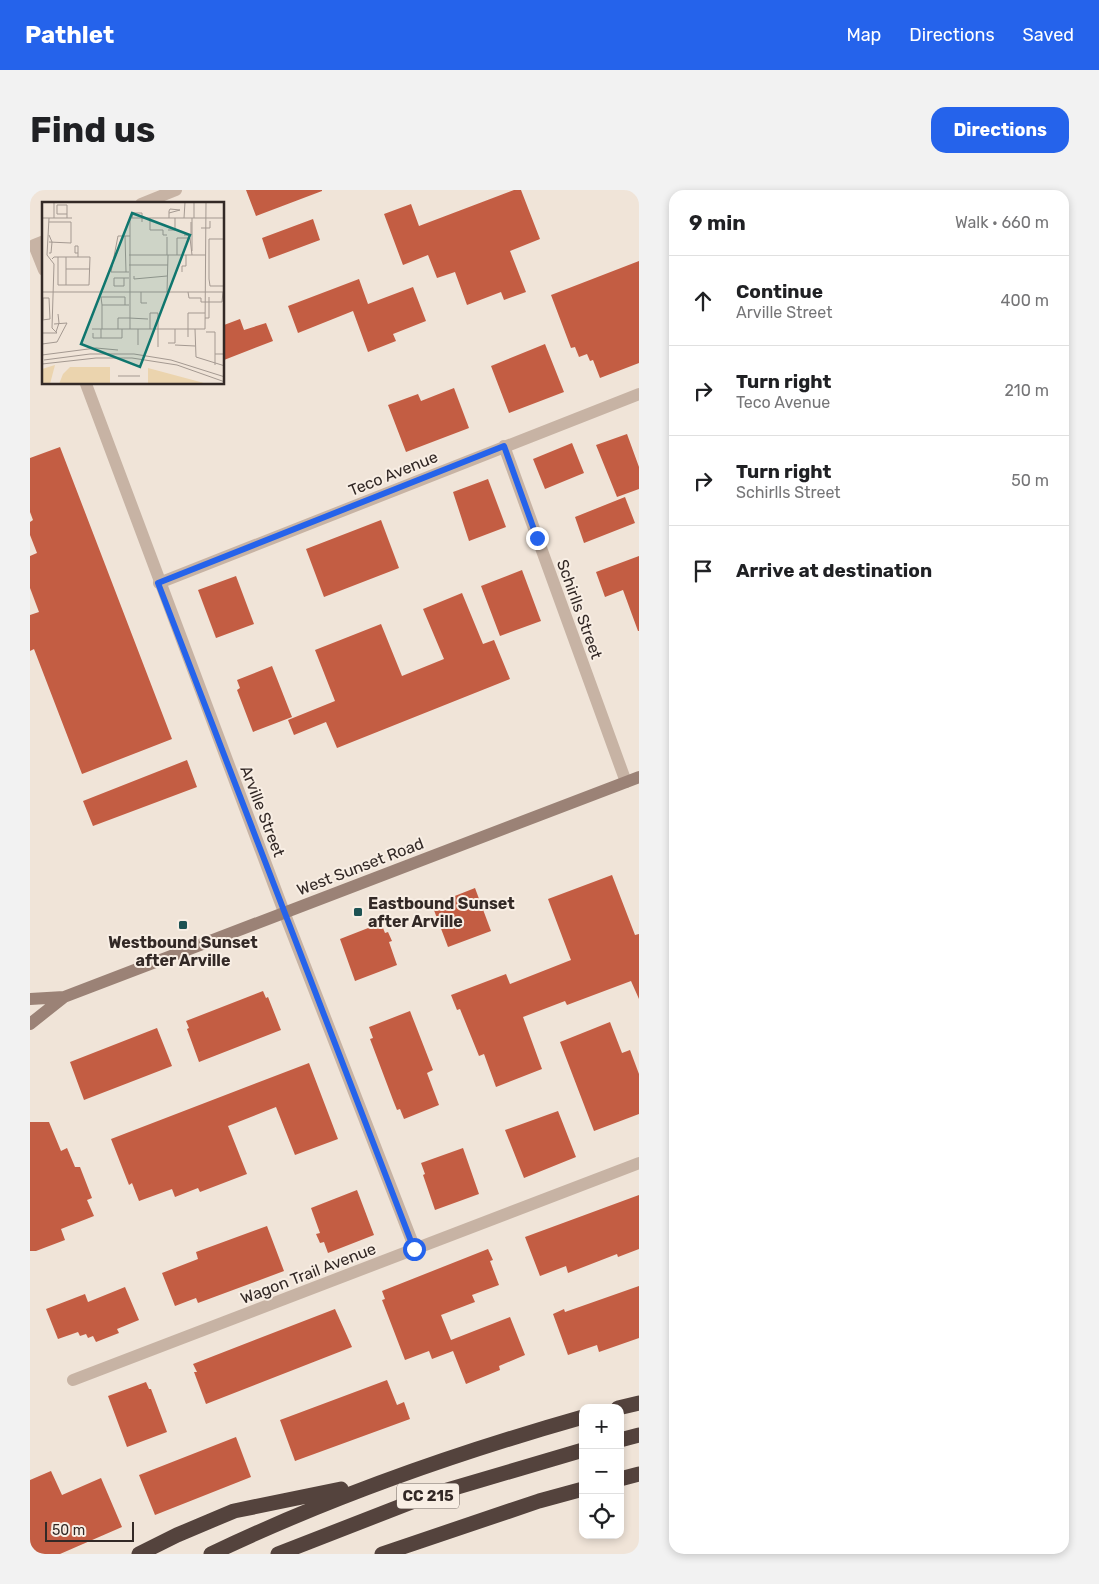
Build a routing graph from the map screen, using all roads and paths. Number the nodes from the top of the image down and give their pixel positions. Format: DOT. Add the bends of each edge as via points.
graph roads {
  1 [pos="176,190"];
  2 [pos="146,202"];
  3 [pos="39,243"];
  4 [pos="42,259"];
  5 [pos="86,385"];
  6 [pos="639,394"];
  7 [pos="504,446"];
  8 [pos="158,583"];
  9 [pos="639,777"];
  10 [pos="626,782"];
  11 [pos="284,912"];
  12 [pos="64,997"];
  13 [pos="30,999"];
  14 [pos="30,1024"];
  15 [pos="639,1163"];
  16 [pos="414,1249"];
  17 [pos="73,1380"];
  18 [pos="639,1402"];
  19 [pos="624,1406"];
  20 [pos="579,1418"];
  21 [pos="639,1435"];
  22 [pos="624,1439"];
  23 [pos="579,1451"];
  24 [pos="639,1474"];
  25 [pos="624,1478"];
  26 [pos="388,1480"];
  27 [pos="579,1490"];
  28 [pos="139,1554"];
  29 [pos="211,1554"];
  30 [pos="278,1554"];
  31 [pos="382,1554"];
  1 -- 2 [label="street"];
  3 -- 4 [label="street"];
  5 -- 8 [label="street, Arville Street"];
  6 -- 7 [label="street, Teco Avenue"];
  7 -- 8 [label="street, Teco Avenue"];
  7 -- 10 [label="street, Schirlls Street"];
  8 -- 11 [label="street, Arville Street"];
  9 -- 10 [label="main road, West Sunset Road"];
  10 -- 11 [label="main road, West Sunset Road"];
  11 -- 12 [label="main road, West Sunset Road"];
  11 -- 16 [label="street, Arville Street"];
  12 -- 13 [label="main road, West Sunset Road"];
  12 -- 14 [label="main road, West Sunset Road"];
  15 -- 16 [label="street, Wagon Trail Avenue"];
  16 -- 17 [label="street, Wagon Trail Avenue"];
  18 -- 19 [label="highway"];
  20 -- 26 [label="highway, CC 215"];
  21 -- 22 [label="highway"];
  23 -- 30 [label="highway, CC 215" via="427,1496"];
  24 -- 25 [label="highway"];
  26 -- 28 [label="highway" via="234,1510"];
  26 -- 29 [label="highway, CC 215" via="305,1511"];
  27 -- 31 [label="highway, CC 215"];
}
